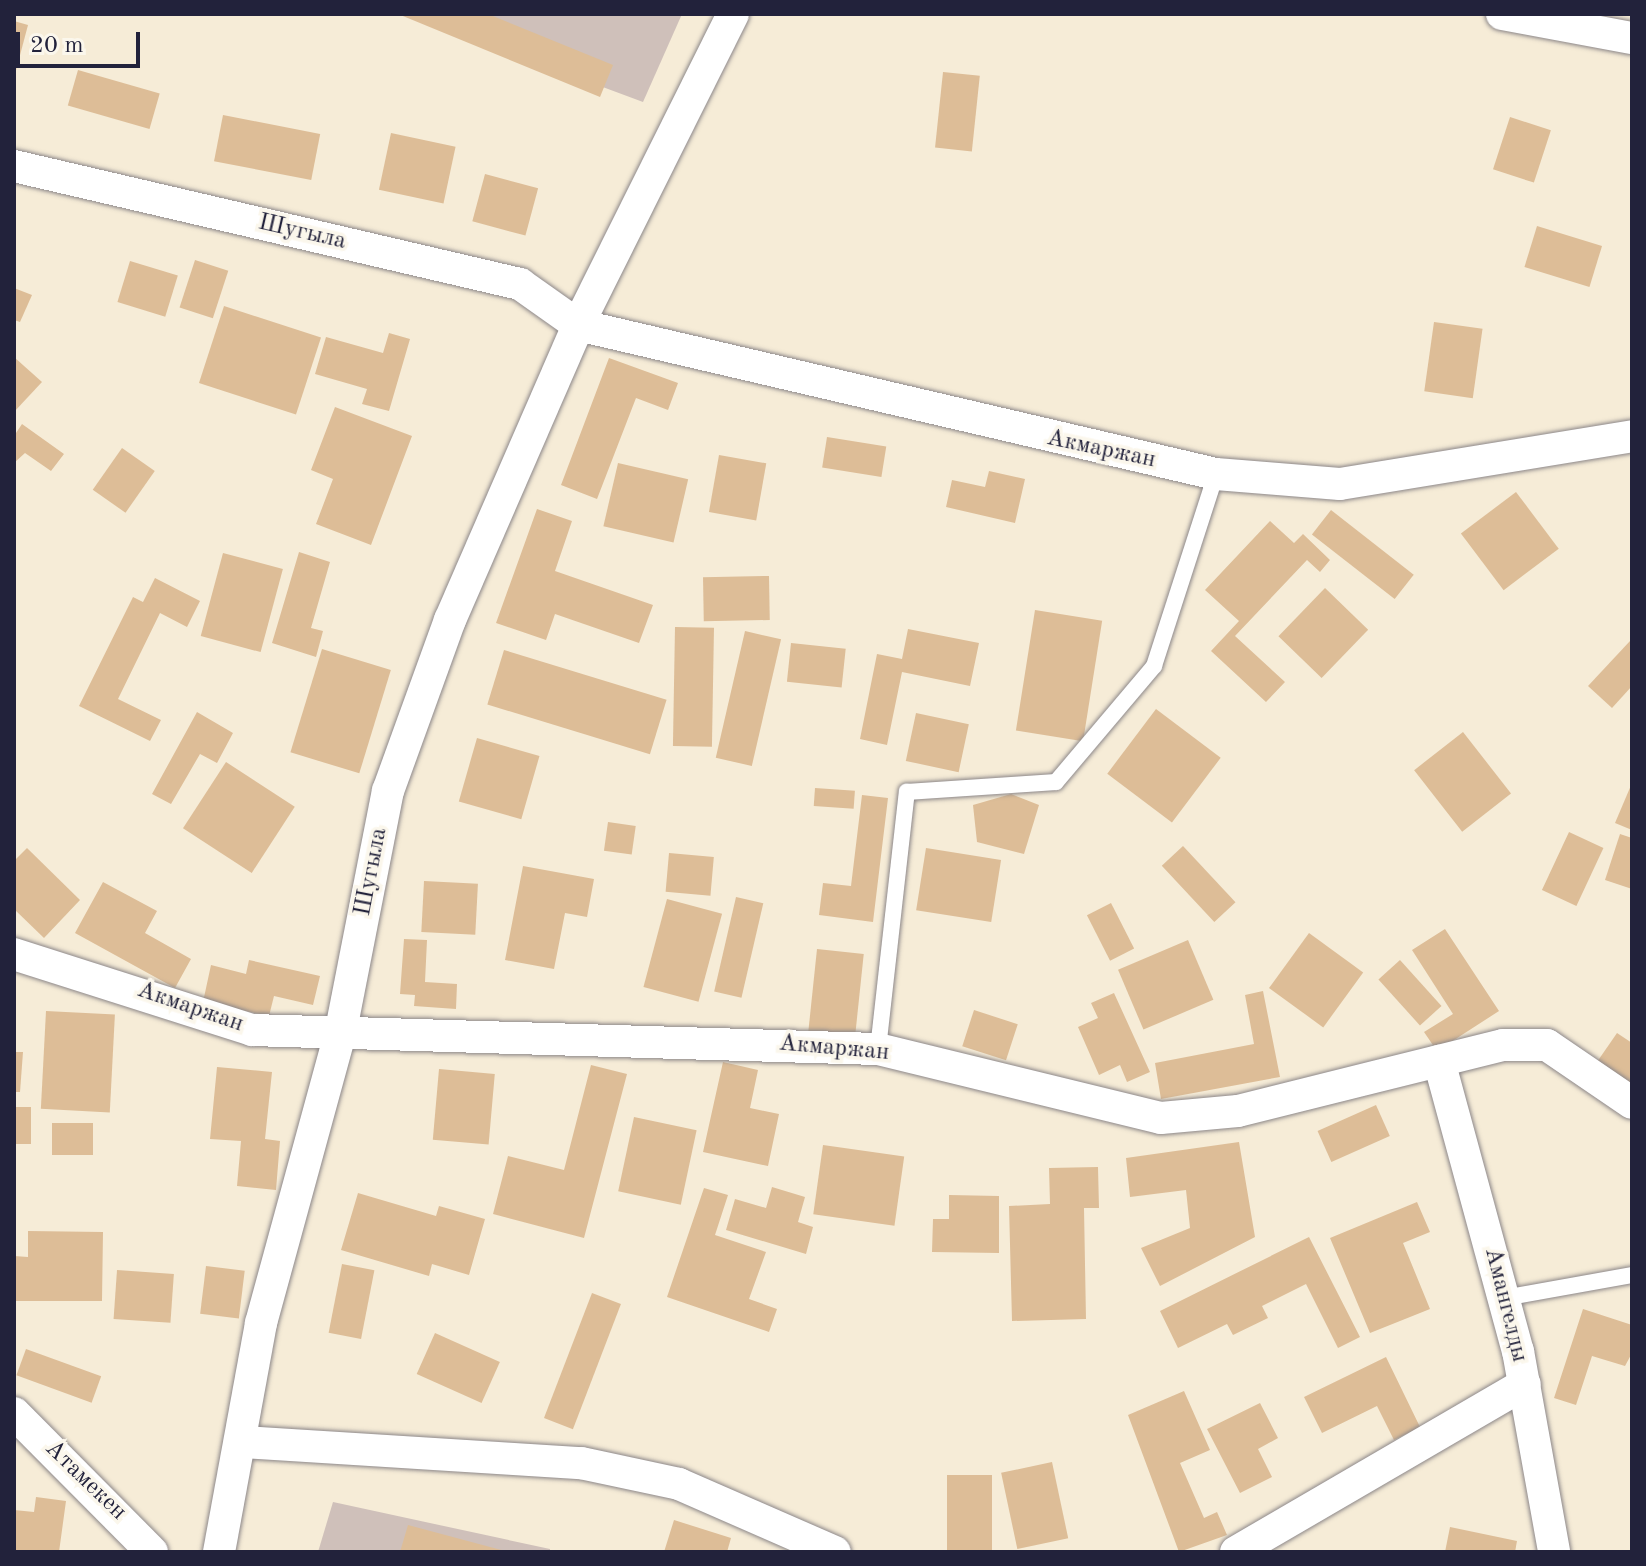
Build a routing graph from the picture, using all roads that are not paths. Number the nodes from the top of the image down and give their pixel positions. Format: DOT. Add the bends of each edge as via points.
graph roads {
  1 [pos="733,14"];
  2 [pos="1502,14"];
  3 [pos="1632,38"];
  4 [pos="14,166"];
  5 [pos="578,325"];
  6 [pos="1632,436"];
  7 [pos="1216,474"];
  8 [pos="14,954"];
  9 [pos="341,1030"];
  10 [pos="878,1049"];
  11 [pos="1439,1061"];
  12 [pos="1632,1103"];
  13 [pos="1632,1275"];
  14 [pos="1504,1298"];
  15 [pos="1525,1384"];
  16 [pos="14,1413"];
  17 [pos="243,1442"];
  18 [pos="152,1552"];
  19 [pos="219,1552"];
  20 [pos="835,1552"];
  21 [pos="1236,1552"];
  22 [pos="1554,1552"];
  1 -- 5 [label="street, Шугыла"];
  2 -- 3 [label="street"];
  4 -- 5 [label="street, Шугыла" via="520,284"];
  5 -- 7 [label="street, Акмаржан"];
  5 -- 9 [label="street, Шугыла" via="450,620 388,791"];
  6 -- 7 [label="street, Акмаржан" via="1340,484"];
  7 -- 10 [label="lane" via="1154,666 1056,782 907,792"];
  8 -- 9 [label="street, Акмаржан" via="252,1030"];
  9 -- 10 [label="street, Акмаржан"];
  9 -- 17 [label="street, Шугыла" via="261,1323"];
  10 -- 11 [label="street, Акмаржан" via="1161,1118 1238,1111"];
  11 -- 12 [label="street, Акмаржан" via="1503,1045 1547,1045"];
  11 -- 14 [label="street, Амангелды"];
  13 -- 14 [label="lane"];
  14 -- 15 [label="street, Амангелды"];
  15 -- 21 [label="street"];
  15 -- 22 [label="street, Амангелды"];
  16 -- 18 [label="street, Атамекен"];
  17 -- 19 [label="street"];
  17 -- 20 [label="street" via="581,1463 679,1484"];
}
